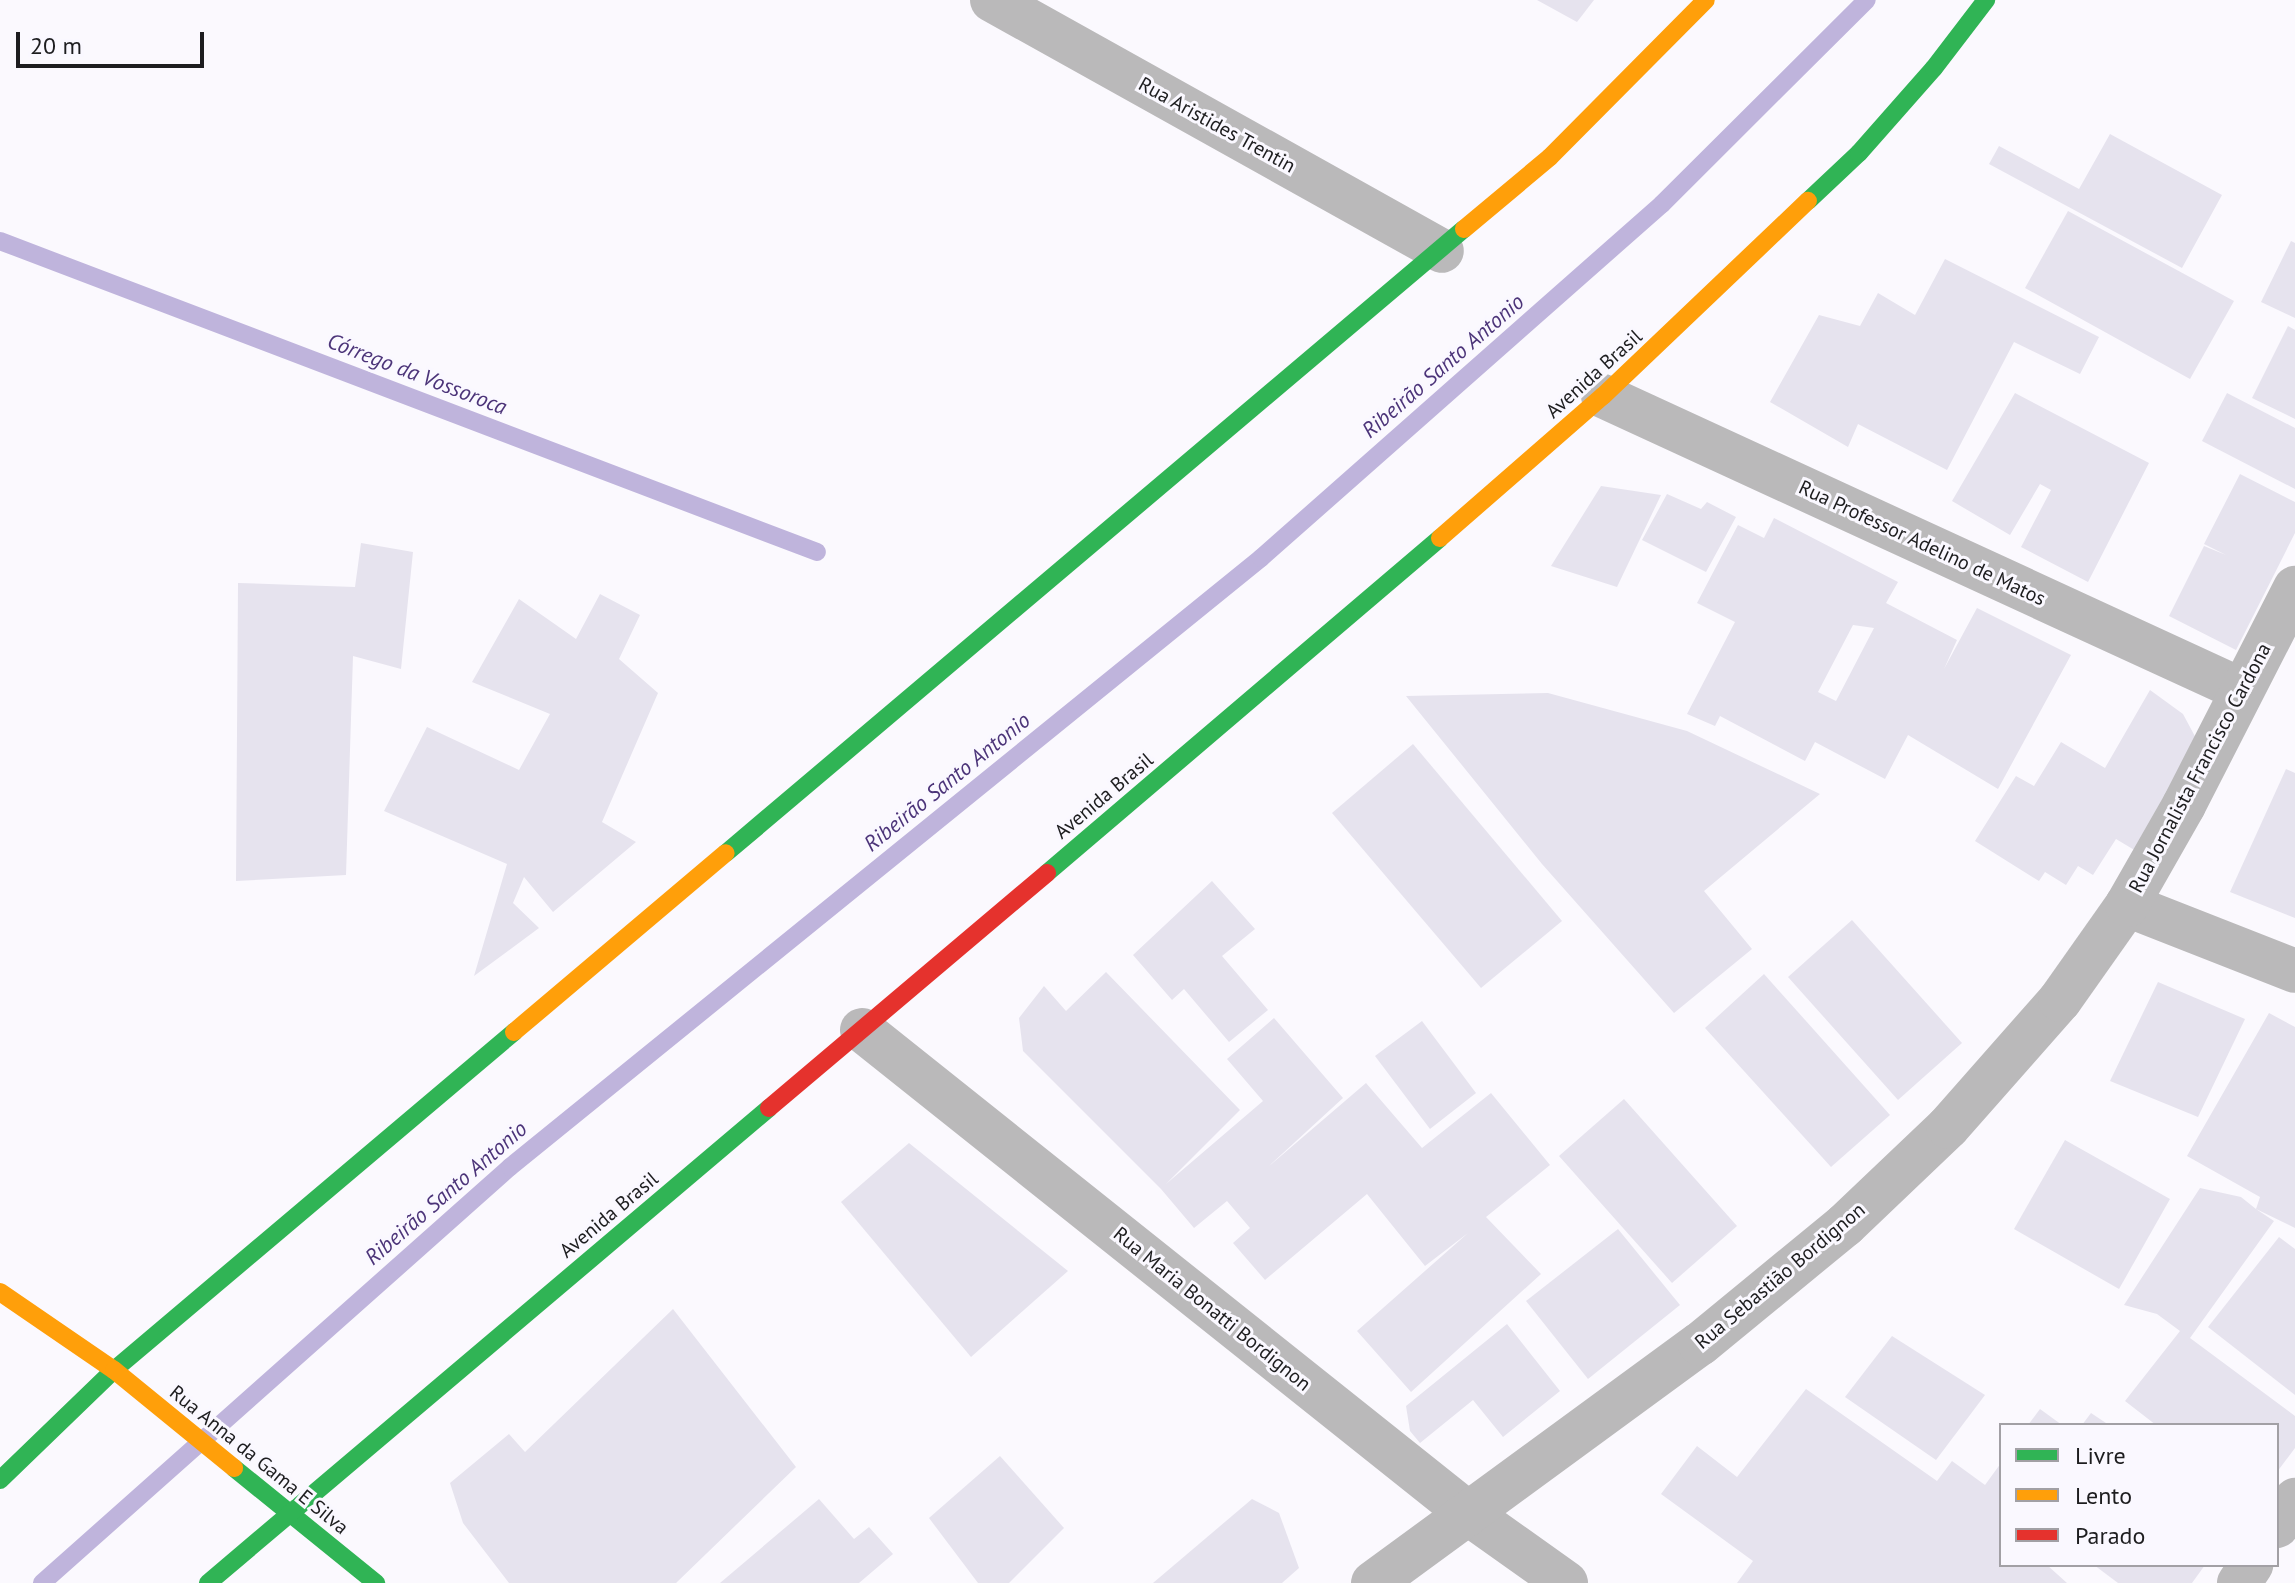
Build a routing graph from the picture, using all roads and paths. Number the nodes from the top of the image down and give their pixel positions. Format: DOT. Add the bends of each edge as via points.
graph roads {
  1 [pos="992,0"];
  2 [pos="1706,0"];
  3 [pos="1986,0"];
  4 [pos="1442,251"];
  5 [pos="1603,396"];
  6 [pos="2295,588"];
  7 [pos="2242,690"];
  8 [pos="2127,905"];
  9 [pos="2295,971"];
  10 [pos="862,1030"];
  11 [pos="0,1292"];
  12 [pos="114,1370"];
  13 [pos="0,1480"];
  14 [pos="2295,1500"];
  15 [pos="289,1513"];
  16 [pos="1469,1514"];
  17 [pos="2279,1523"];
  18 [pos="208,1583"];
  19 [pos="376,1583"];
  20 [pos="1373,1583"];
  21 [pos="1566,1583"];
  1 -- 4 [label="street, Rua Aristides Trentin"];
  2 -- 4 [label="main road" via="1550,157"];
  3 -- 5 [label="main road, Avenida Brasil" via="1859,153"];
  4 -- 12 [label="main road"];
  5 -- 7 [label="street, Rua Professor Adelino de Matos"];
  5 -- 10 [label="main road, Avenida Brasil"];
  6 -- 7 [label="street, Rua Jornalista Francisco Cardona"];
  7 -- 8 [label="street, Rua Jornalista Francisco Cardona"];
  8 -- 9 [label="street"];
  8 -- 16 [label="street, Rua Sebastião Bordignon" via="2014,1056 1845,1225 1700,1344"];
  10 -- 15 [label="main road, Avenida Brasil"];
  10 -- 16 [label="street, Rua Maria Bonatti Bordignon"];
  11 -- 12 [label="main road, Rua Anna da Gama E Silva"];
  12 -- 13 [label="main road"];
  12 -- 15 [label="main road, Rua Anna da Gama E Silva"];
  14 -- 17 [label="street"];
  15 -- 18 [label="main road, Avenida Brasil"];
  15 -- 19 [label="main road, Rua Anna da Gama E Silva"];
  16 -- 20 [label="street, Rua Sebastião Bordignon"];
  16 -- 21 [label="street, Rua Maria Bonatti Bordignon"];
}
